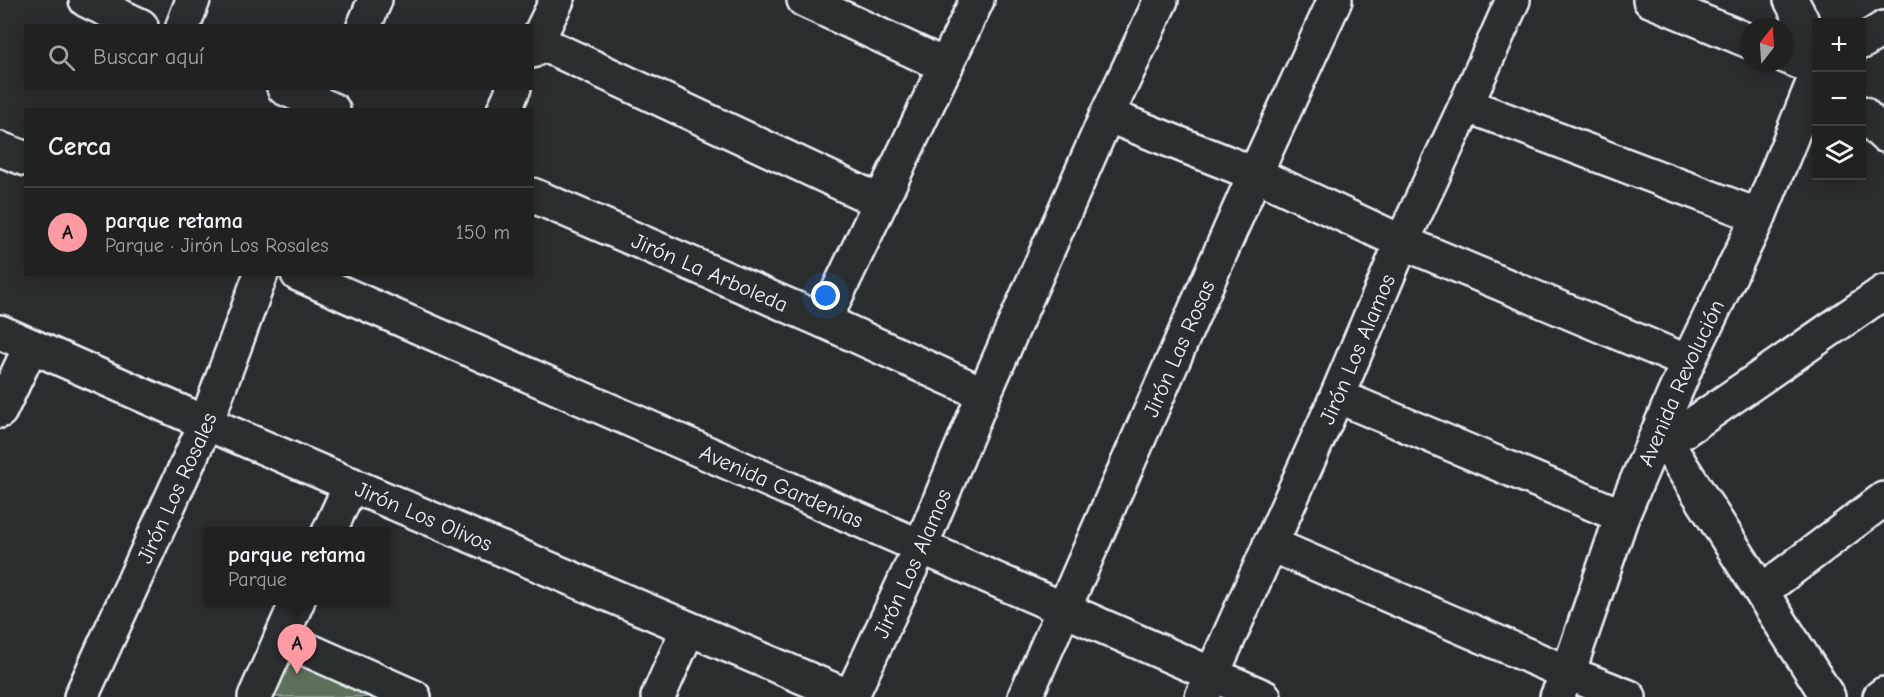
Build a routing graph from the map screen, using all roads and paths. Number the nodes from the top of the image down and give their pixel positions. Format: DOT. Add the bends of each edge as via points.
graph roads {
  1 [pos="86,0"];
  2 [pos="194,0"];
  3 [pos="375,0"];
  4 [pos="557,0"];
  5 [pos="804,0"];
  6 [pos="977,0"];
  7 [pos="1161,0"];
  8 [pos="1335,0"];
  9 [pos="1513,0"];
  10 [pos="1650,0"];
  11 [pos="1791,0"];
  12 [pos="137,24"];
  13 [pos="184,24"];
  14 [pos="364,24"];
  15 [pos="1884,28"];
  16 [pos="1740,37"];
  17 [pos="1866,39"];
  18 [pos="535,46"];
  19 [pos="1812,51"];
  20 [pos="1794,60"];
  21 [pos="946,66"];
  22 [pos="1812,67"];
  23 [pos="1812,86"];
  24 [pos="291,90"];
  25 [pos="513,90"];
  26 [pos="330,104"];
  27 [pos="1466,105"];
  28 [pos="505,108"];
  29 [pos="1107,115"];
  30 [pos="1866,117"];
  31 [pos="1884,135"];
  32 [pos="0,149"];
  33 [pos="24,158"];
  34 [pos="1255,174"];
  35 [pos="534,196"];
  36 [pos="881,202"];
  37 [pos="1759,216"];
  38 [pos="1402,242"];
  39 [pos="260,276"];
  40 [pos="303,276"];
  41 [pos="1884,292"];
  42 [pos="824,321"];
  43 [pos="0,332"];
  44 [pos="31,346"];
  45 [pos="1688,362"];
  46 [pos="984,394"];
  47 [pos="1336,396"];
  48 [pos="0,411"];
  49 [pos="206,423"];
  50 [pos="1658,448"];
  51 [pos="351,484"];
  52 [pos="1884,499"];
  53 [pos="1622,516"];
  54 [pos="331,527"];
  55 [pos="1270,544"];
  56 [pos="920,548"];
  57 [pos="1762,591"];
  58 [pos="296,605"];
  59 [pos="1064,609"];
  60 [pos="688,629"];
  61 [pos="281,638"];
  62 [pos="1563,685"];
  63 [pos="1207,686"];
  64 [pos="1884,694"];
  65 [pos="81,697"];
  66 [pos="255,697"];
  67 [pos="414,697"];
  68 [pos="658,697"];
  69 [pos="850,697"];
  70 [pos="1025,697"];
  71 [pos="1264,697"];
  72 [pos="1629,697"];
  73 [pos="1828,697"];
  74 [pos="1880,697"];
  1 -- 12 [label="street"];
  2 -- 13 [label="street"];
  3 -- 14 [label="street"];
  4 -- 18 [label="street"];
  5 -- 21 [label="street"];
  6 -- 21 [label="street"];
  7 -- 29 [label="street, Jirón Los Alamos"];
  8 -- 34 [label="street, Jirón Las Rosas"];
  9 -- 27 [label="street, Jirón Los Alamos"];
  10 -- 16 [label="street"];
  11 -- 19 [label="street"];
  15 -- 17 [label="street"];
  18 -- 36 [label="street"];
  20 -- 22 [label="street"];
  21 -- 36 [label="street"];
  23 -- 37 [label="street, Avenida Revolución"];
  24 -- 26 [label="street"];
  25 -- 28 [label="street"];
  27 -- 37 [label="street"];
  27 -- 38 [label="street, Jirón Los Alamos"];
  29 -- 34 [label="street"];
  29 -- 46 [label="street, Jirón Los Alamos"];
  30 -- 31 [label="street"];
  32 -- 33 [label="street"];
  34 -- 38 [label="street"];
  34 -- 59 [label="street, Jirón Las Rosas"];
  35 -- 42 [label="street, Jirón La Arboleda"];
  36 -- 42 [label="street"];
  37 -- 45 [label="street, Avenida Revolución"];
  38 -- 45 [label="street"];
  38 -- 47 [label="street, Jirón Los Alamos"];
  39 -- 49 [label="street, Jirón Los Rosales"];
  40 -- 56 [label="street, Avenida Gardenias"];
  41 -- 50 [label="street"];
  42 -- 46 [label="street, Jirón La Arboleda"];
  43 -- 44 [label="street, Jirón Los Olivos"];
  44 -- 48 [label="street"];
  44 -- 49 [label="street, Jirón Los Olivos"];
  45 -- 50 [label="street, Avenida Revolución"];
  46 -- 56 [label="street, Jirón Los Alamos"];
  47 -- 53 [label="street"];
  47 -- 55 [label="street, Jirón Los Alamos"];
  49 -- 51 [label="street, Jirón Los Olivos"];
  49 -- 65 [label="street, Jirón Los Rosales"];
  50 -- 53 [label="street, Avenida Revolución"];
  50 -- 57 [label="street"];
  51 -- 54 [label="street"];
  51 -- 60 [label="street, Jirón Los Olivos"];
  52 -- 57 [label="street"];
  53 -- 62 [label="street, Avenida Revolución"];
  55 -- 62 [label="street"];
  55 -- 63 [label="street, Jirón Los Alamos"];
  56 -- 59 [label="street, Avenida Gardenias"];
  56 -- 69 [label="street, Jirón Los Alamos"];
  57 -- 73 [label="street"];
  58 -- 61 [label="street"];
  59 -- 63 [label="street, Avenida Gardenias"];
  59 -- 70 [label="street, Jirón Las Rosas"];
  60 -- 68 [label="street"];
  60 -- 69 [label="street, Jirón Los Olivos"];
  61 -- 66 [label="street"];
  61 -- 67 [label="street"];
  62 -- 72 [label="street"];
  63 -- 71 [label="street, Avenida Gardenias"];
  64 -- 74 [label="street"];
}
